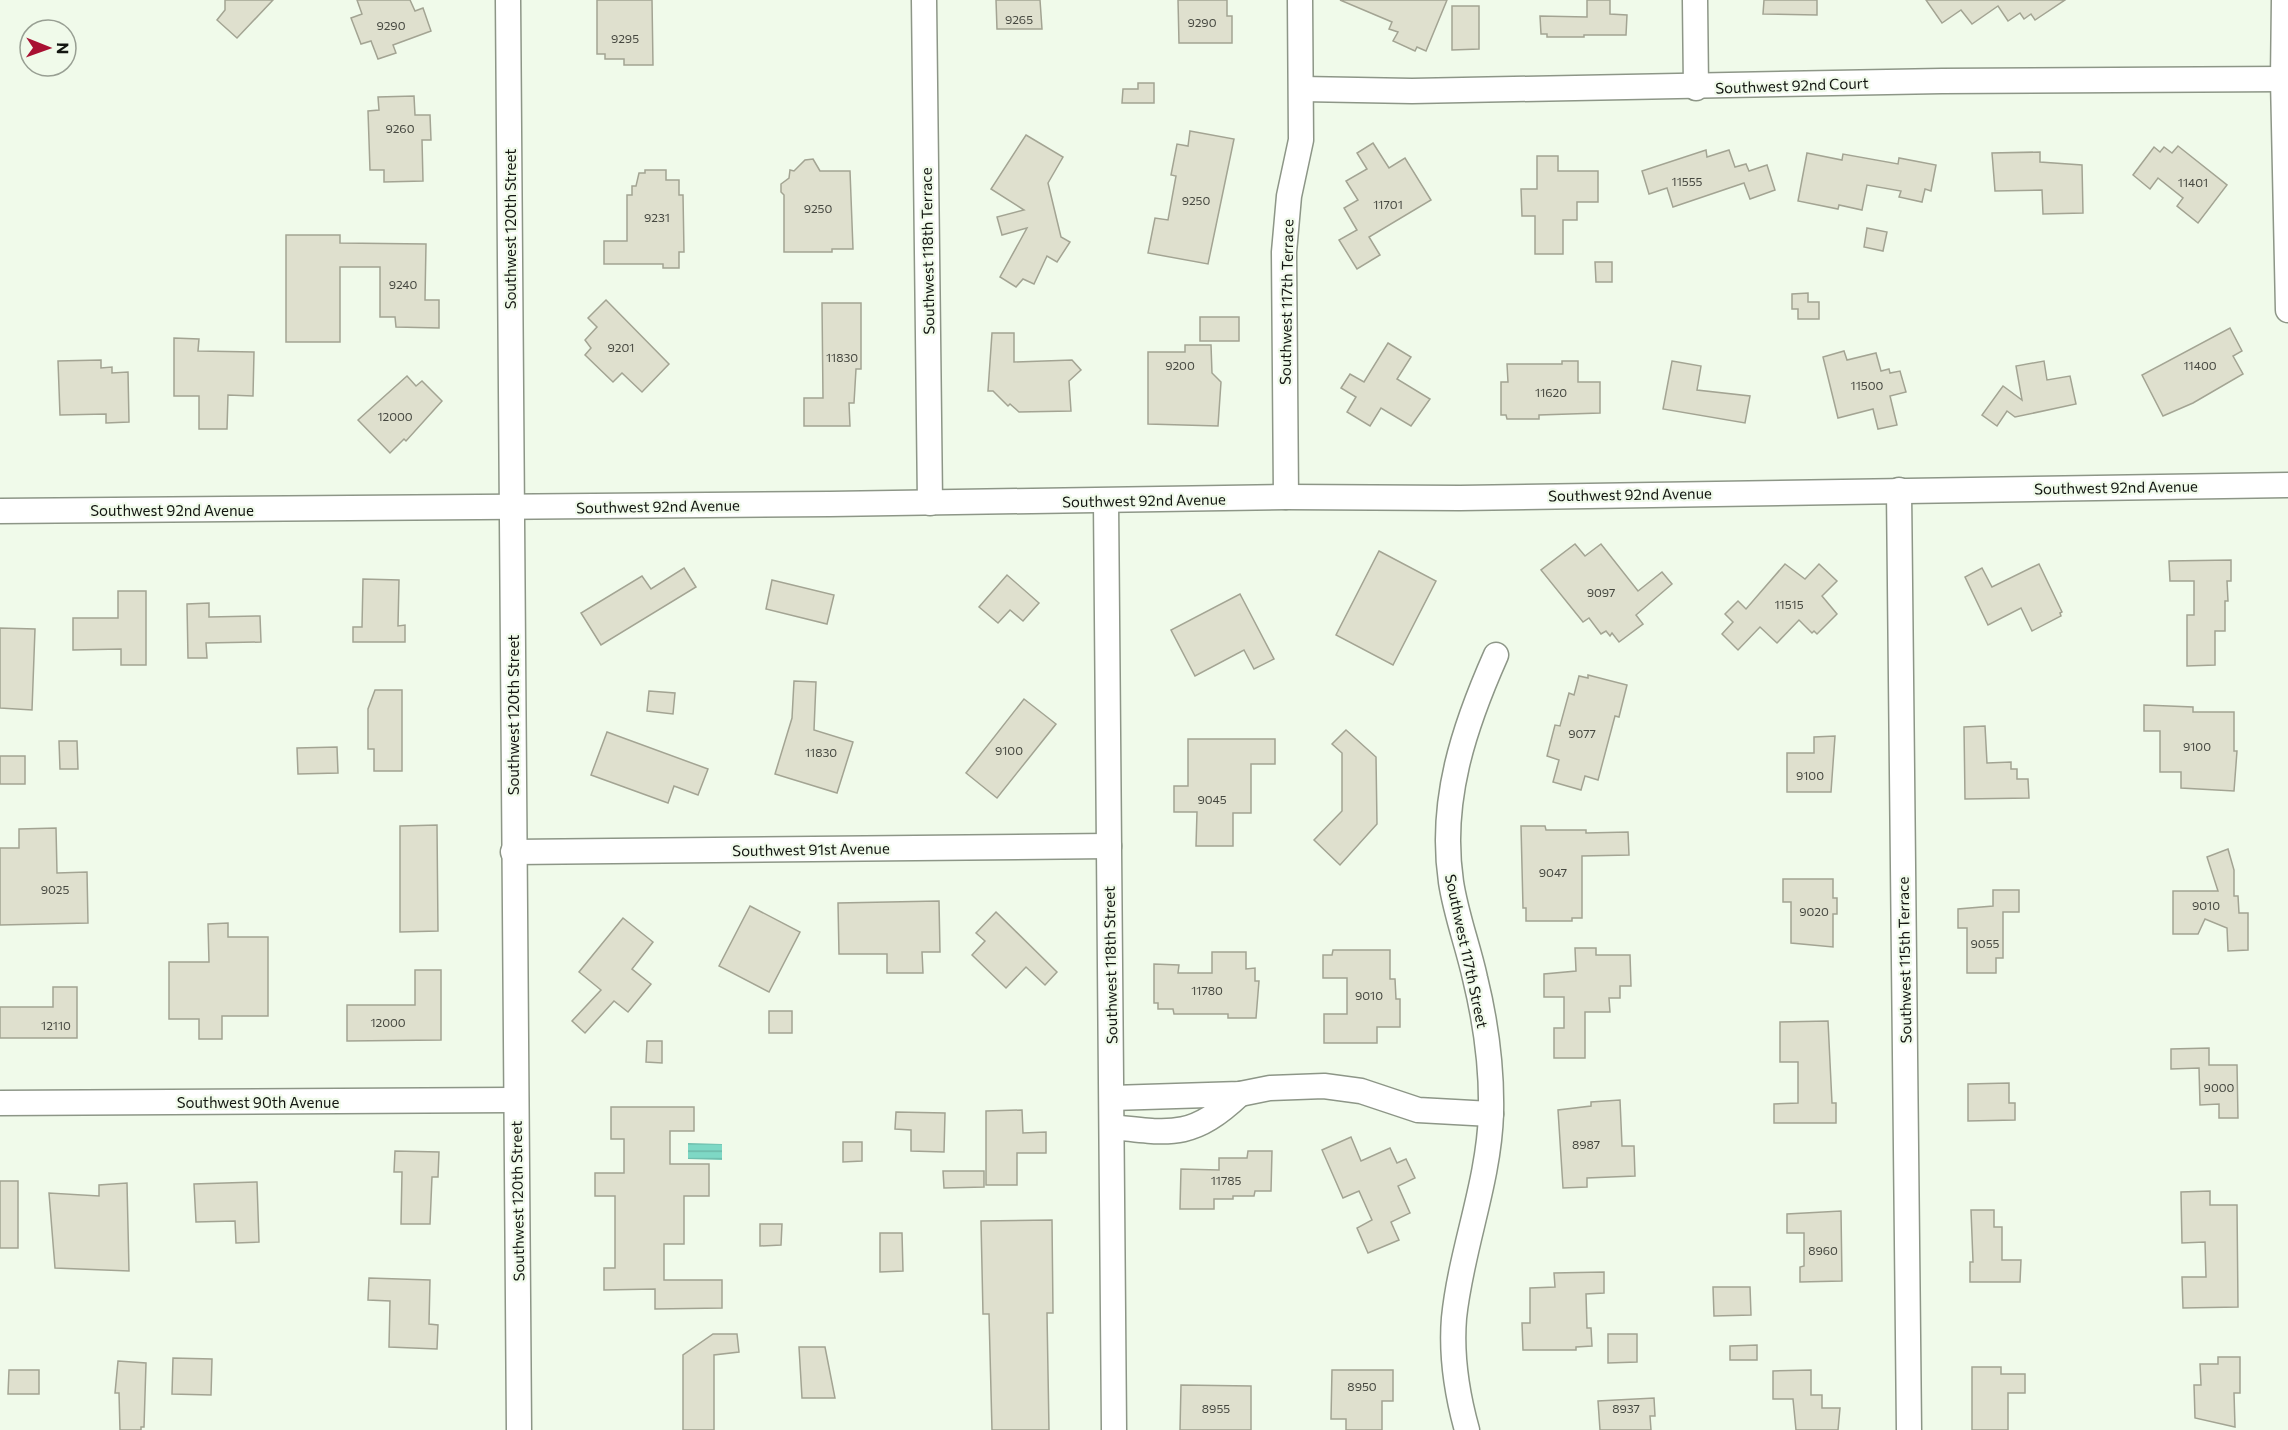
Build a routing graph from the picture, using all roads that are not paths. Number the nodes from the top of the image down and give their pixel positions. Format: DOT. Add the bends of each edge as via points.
graph roads {
  1 [pos="508,0"];
  2 [pos="924,0"];
  3 [pos="1300,0"];
  4 [pos="1695,0"];
  5 [pos="2284,0"];
  6 [pos="2283,80"];
  7 [pos="1696,88"];
  8 [pos="1302,89"];
  9 [pos="2288,310"];
  10 [pos="2288,485"];
  11 [pos="1899,490"];
  12 [pos="1286,497"];
  13 [pos="1106,501"];
  14 [pos="930,503"];
  15 [pos="512,507"];
  16 [pos="0,512"];
  17 [pos="1496,654"];
  18 [pos="1108,846"];
  19 [pos="513,852"];
  20 [pos="1240,1094"];
  21 [pos="1112,1098"];
  22 [pos="516,1100"];
  23 [pos="0,1103"];
  24 [pos="1491,1114"];
  25 [pos="1112,1127"];
  26 [pos="519,1430"];
  27 [pos="1114,1430"];
  28 [pos="1467,1430"];
  29 [pos="1908,1430"];
  1 -- 15 [label="street, Southwest 120th Street"];
  2 -- 14 [label="street, Southwest 118th Terrace"];
  3 -- 8 [label="street, Southwest 117th Terrace"];
  4 -- 7 [label="street"];
  5 -- 6 [label="street"];
  6 -- 7 [label="street, Southwest 92nd Court" via="1942,81"];
  6 -- 9 [label="street"];
  7 -- 8 [label="street, Southwest 92nd Court" via="1412,92"];
  8 -- 12 [label="street, Southwest 117th Terrace" via="1301,140 1289,196 1284,252"];
  10 -- 11 [label="street, Southwest 92nd Avenue"];
  11 -- 12 [label="street, Southwest 92nd Avenue"];
  11 -- 29 [label="street, Southwest 115th Terrace"];
  12 -- 13 [label="street, Southwest 92nd Avenue"];
  13 -- 14 [label="street, Southwest 92nd Avenue"];
  13 -- 18 [label="street, Southwest 118th Street"];
  14 -- 15 [label="street, Southwest 92nd Avenue"];
  15 -- 16 [label="street, Southwest 92nd Avenue"];
  15 -- 19 [label="street, Southwest 120th Street"];
  17 -- 24 [label="street, Southwest 117th Street" via="1458,753 1448,819 1454,901 1475,978 1491,1070"];
  18 -- 19 [label="street, Southwest 91st Avenue"];
  18 -- 21 [label="street, Southwest 118th Street"];
  19 -- 22 [label="street, Southwest 120th Street"];
  20 -- 21 [label="street"];
  20 -- 24 [label="street" via="1270,1088 1324,1086 1361,1091 1418,1110"];
  20 -- 25 [label="street" via="1217,1115 1187,1129 1171,1132"];
  21 -- 25 [label="street, Southwest 118th Street"];
  22 -- 23 [label="street, Southwest 90th Avenue"];
  22 -- 26 [label="street, Southwest 120th Street"];
  24 -- 28 [label="street, Southwest 117th Street" via="1486,1159 1454,1320 1456,1371"];
  25 -- 27 [label="street, Southwest 118th Street"];
}
